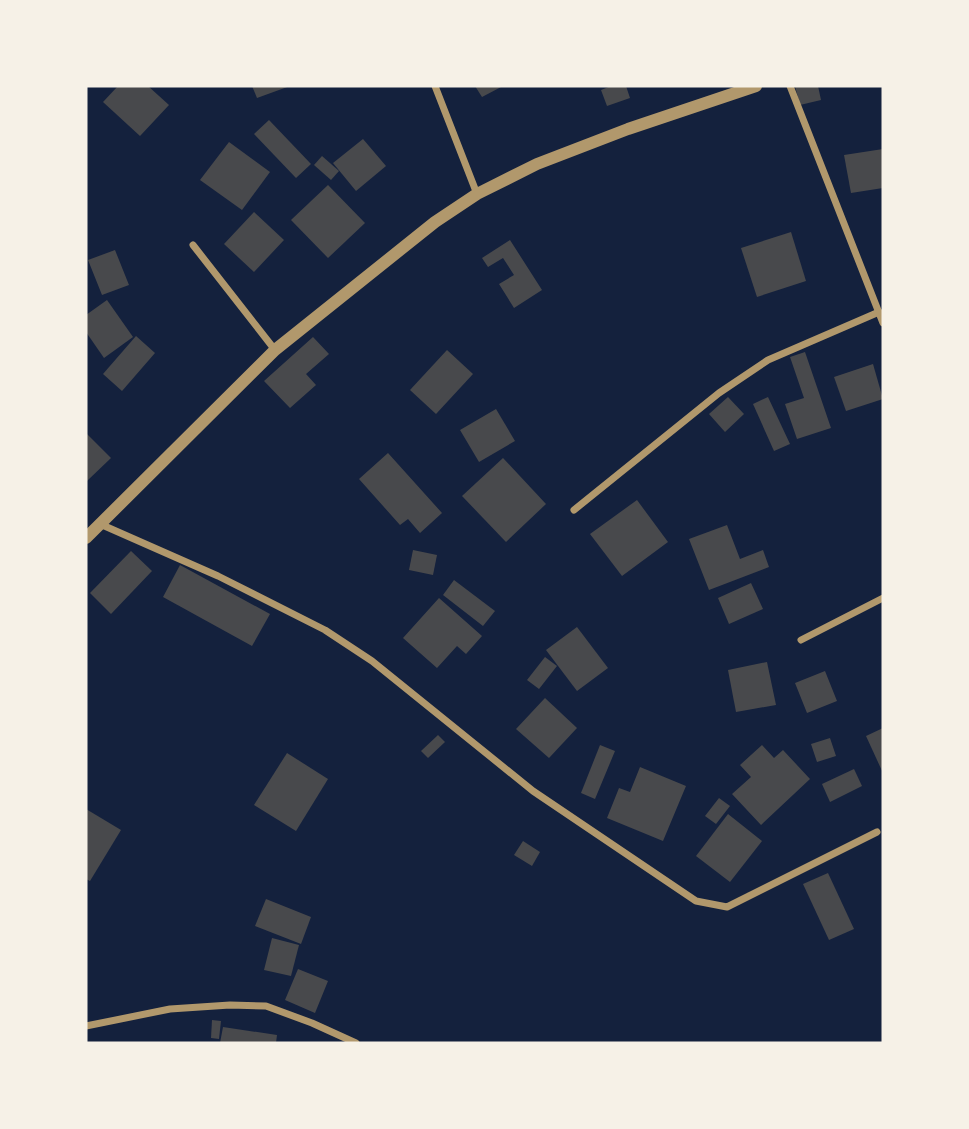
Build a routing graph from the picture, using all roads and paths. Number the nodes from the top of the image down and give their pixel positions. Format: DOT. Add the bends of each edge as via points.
graph roads {
  1 [pos="435,86"];
  2 [pos="756,86"];
  3 [pos="790,86"];
  4 [pos="477,194"];
  5 [pos="194,245"];
  6 [pos="878,312"];
  7 [pos="883,323"];
  8 [pos="275,350"];
  9 [pos="574,510"];
  10 [pos="99,523"];
  11 [pos="86,538"];
  12 [pos="883,598"];
  13 [pos="801,640"];
  14 [pos="877,832"];
  15 [pos="86,1026"];
  16 [pos="356,1043"];
  1 -- 4 [label="street"];
  2 -- 4 [label="street" via="537,164"];
  3 -- 6 [label="street"];
  4 -- 8 [label="street" via="435,222"];
  5 -- 8 [label="street"];
  6 -- 7 [label="street"];
  6 -- 9 [label="street" via="768,360 719,393"];
  8 -- 10 [label="street"];
  10 -- 11 [label="street"];
  10 -- 14 [label="street" via="325,630 372,661 533,791 696,901 727,906"];
  12 -- 13 [label="street"];
  15 -- 16 [label="street" via="170,1009 265,1006"];
}
